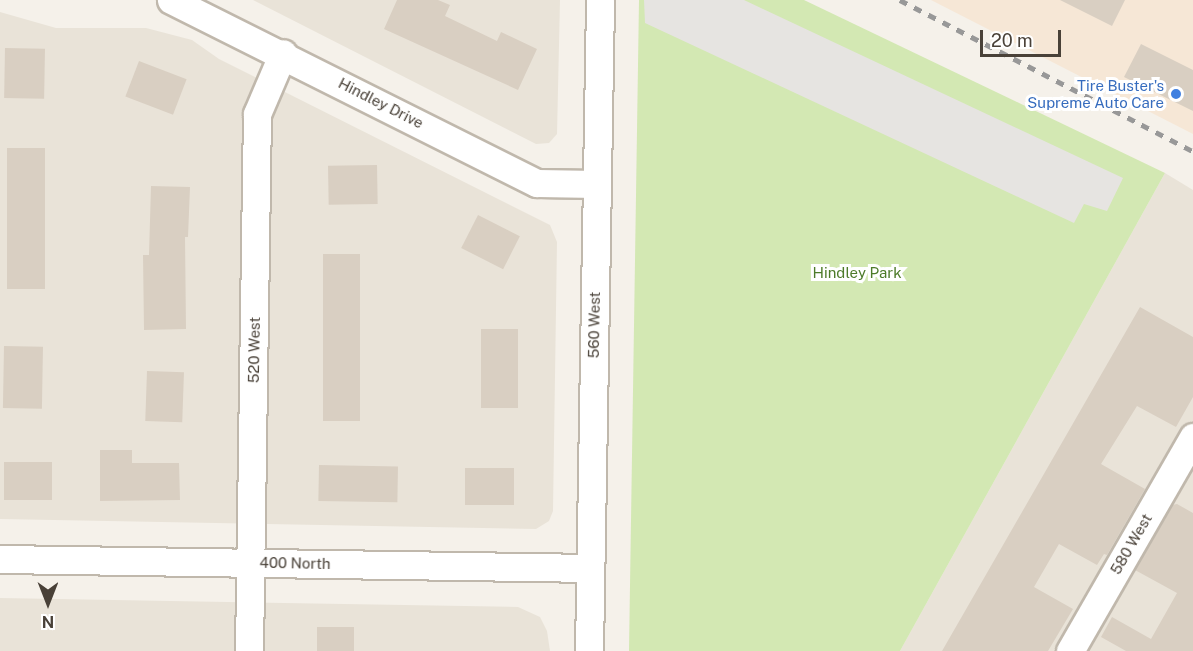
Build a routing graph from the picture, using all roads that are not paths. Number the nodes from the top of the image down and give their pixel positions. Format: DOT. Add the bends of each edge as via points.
graph roads {
  1 [pos="171,0"];
  2 [pos="600,0"];
  3 [pos="283,53"];
  4 [pos="597,184"];
  5 [pos="1193,437"];
  6 [pos="0,559"];
  7 [pos="250,563"];
  8 [pos="590,568"];
  9 [pos="249,651"];
  10 [pos="589,651"];
  11 [pos="1070,651"];
  1 -- 3 [label="street, Hindley Drive"];
  2 -- 4 [label="street, 560 West"];
  3 -- 4 [label="street, Hindley Drive" via="537,183"];
  3 -- 7 [label="street, 520 West" via="257,114"];
  4 -- 8 [label="street, 560 West"];
  5 -- 11 [label="street, 580 West"];
  6 -- 7 [label="street, 400 North"];
  7 -- 8 [label="street, 400 North"];
  7 -- 9 [label="street, 520 West"];
  8 -- 10 [label="street, 560 West"];
}
